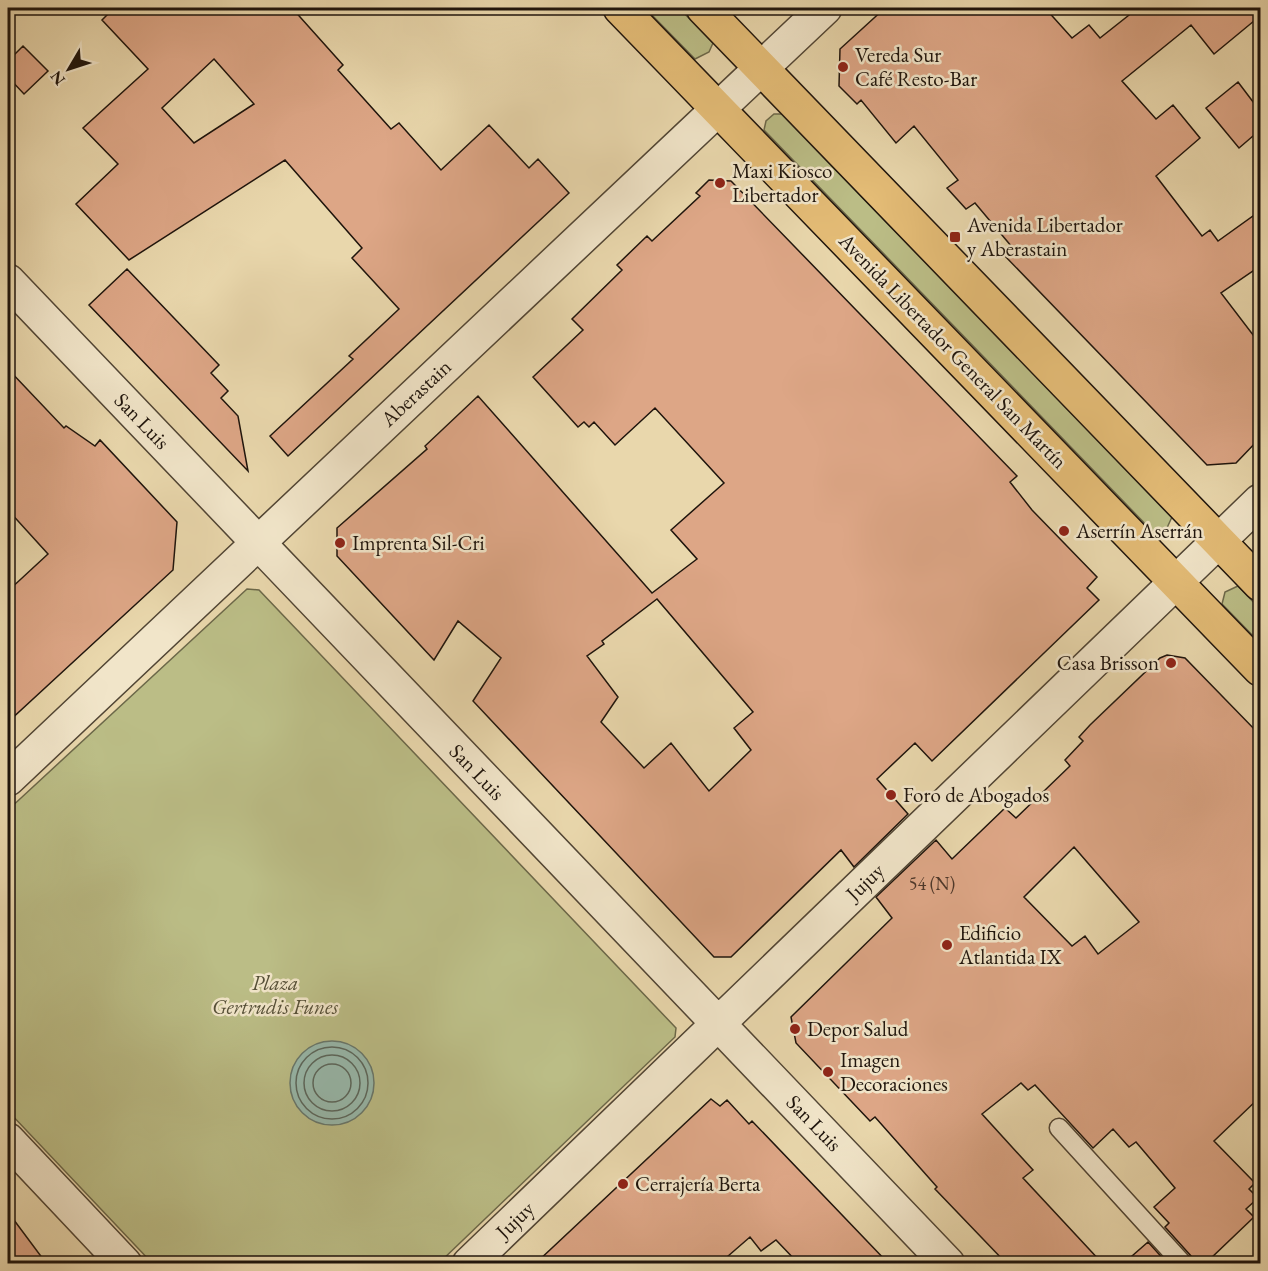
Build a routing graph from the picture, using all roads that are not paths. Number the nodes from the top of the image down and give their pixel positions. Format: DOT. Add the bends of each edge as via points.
graph roads {
  1 [pos="620,8"];
  2 [pos="703,8"];
  3 [pos="825,8"];
  4 [pos="761,68"];
  5 [pos="718,108"];
  6 [pos="8,281"];
  7 [pos="1260,501"];
  8 [pos="1219,541"];
  9 [pos="258,543"];
  10 [pos="1177,583"];
  11 [pos="1260,584"];
  12 [pos="1260,669"];
  13 [pos="8,779"];
  14 [pos="718,1024"];
  15 [pos="1059,1128"];
  16 [pos="8,1140"];
  17 [pos="125,1263"];
  18 [pos="470,1263"];
  19 [pos="948,1263"];
  20 [pos="1183,1263"];
  1 -- 5 [label="main road, Avenida Libertador General San Martín"];
  2 -- 4 [label="main road"];
  3 -- 4 [label="street, Aberastain"];
  4 -- 5 [label="street, Aberastain"];
  4 -- 8 [label="main road"];
  5 -- 9 [label="street, Aberastain"];
  5 -- 10 [label="main road, Avenida Libertador General San Martín"];
  6 -- 9 [label="street, San Luis"];
  7 -- 8 [label="street, Jujuy"];
  8 -- 10 [label="street, Jujuy"];
  8 -- 11 [label="main road"];
  9 -- 13 [label="street, Aberastain"];
  9 -- 14 [label="street, San Luis"];
  10 -- 12 [label="main road, Avenida Libertador General San Martín"];
  10 -- 14 [label="street, Jujuy"];
  14 -- 18 [label="street, Jujuy"];
  14 -- 19 [label="street, San Luis"];
  15 -- 20 [label="lane"];
  16 -- 17 [label="street"];
}
